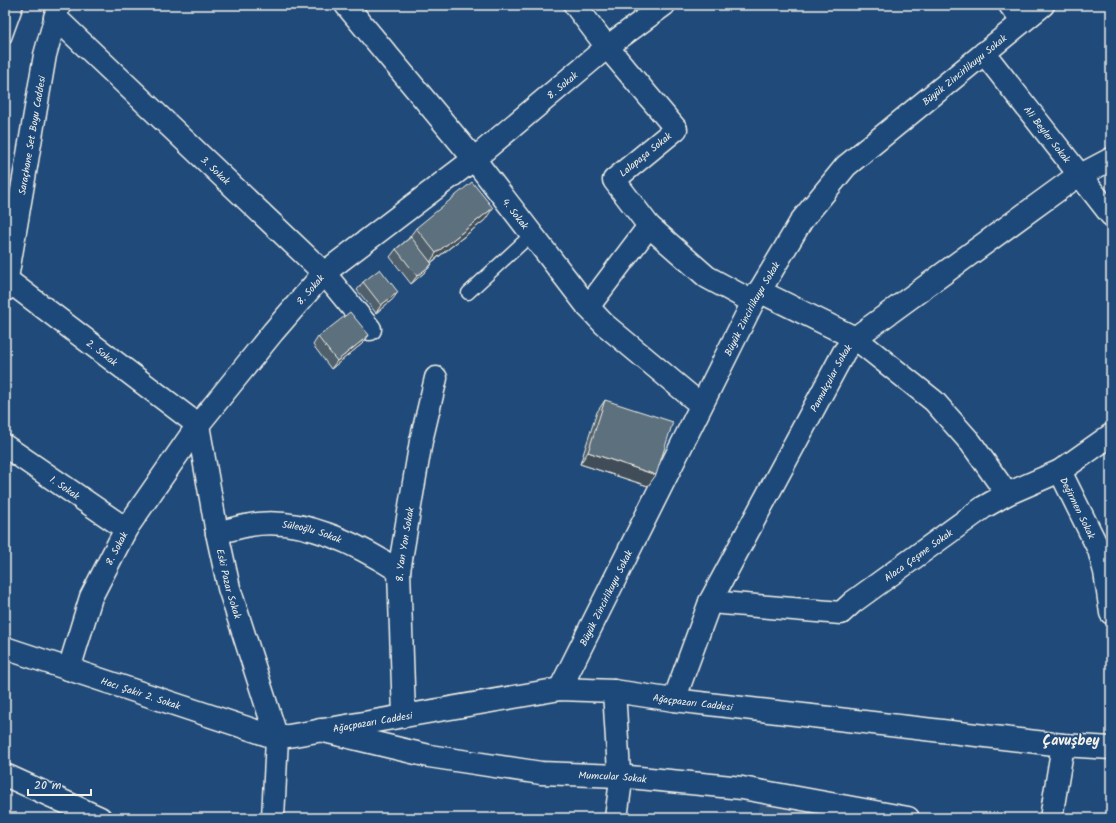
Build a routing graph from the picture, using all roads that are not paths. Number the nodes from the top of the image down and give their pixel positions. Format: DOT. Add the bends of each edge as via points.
graph roads {
  1 [pos="17,5"];
  2 [pos="346,5"];
  3 [pos="575,5"];
  4 [pos="664,5"];
  5 [pos="1043,5"];
  6 [pos="57,11"];
  7 [pos="1016,13"];
  8 [pos="5,38"];
  9 [pos="607,47"];
  10 [pos="984,53"];
  11 [pos="474,159"];
  12 [pos="1111,159"];
  13 [pos="1080,175"];
  14 [pos="1111,215"];
  15 [pos="649,226"];
  16 [pos="532,234"];
  17 [pos="324,273"];
  18 [pos="6,284"];
  19 [pos="468,292"];
  20 [pos="756,296"];
  21 [pos="588,307"];
  22 [pos="370,329"];
  23 [pos="855,338"];
  24 [pos="436,378"];
  25 [pos="701,405"];
  26 [pos="198,425"];
  27 [pos="1111,435"];
  28 [pos="5,446"];
  29 [pos="1060,471"];
  30 [pos="1007,494"];
  31 [pos="126,529"];
  32 [pos="217,533"];
  33 [pos="399,571"];
  34 [pos="710,602"];
  35 [pos="1111,614"];
  36 [pos="5,648"];
  37 [pos="69,669"];
  38 [pos="560,689"];
  39 [pos="614,691"];
  40 [pos="674,700"];
  41 [pos="404,715"];
  42 [pos="319,730"];
  43 [pos="276,738"];
  44 [pos="1063,745"];
  45 [pos="1111,748"];
  46 [pos="5,775"];
  47 [pos="619,776"];
  48 [pos="100,818"];
  49 [pos="273,818"];
  50 [pos="616,818"];
  51 [pos="908,818"];
  52 [pos="1051,818"];
  1 -- 8 [label="lane"];
  2 -- 11 [label="street, 4. Sokak"];
  3 -- 9 [label="street"];
  4 -- 9 [label="street, 8. Sokak"];
  5 -- 7 [label="street, Büyük Zincirlikuyu Sokak"];
  6 -- 17 [label="street, 3. Sokak"];
  6 -- 18 [label="street, Saraçhane Set Boyu Caddesi" via="44,62"];
  7 -- 10 [label="street, Büyük Zincirlikuyu Sokak"];
  9 -- 11 [label="street, 8. Sokak"];
  9 -- 15 [label="street, Lalapaşa Sokak" via="676,129 614,180"];
  10 -- 13 [label="street, Ali Beyler Sokak"];
  10 -- 20 [label="street, Büyük Zincirlikuyu Sokak" via="846,166 802,220"];
  11 -- 16 [label="street, 4. Sokak"];
  11 -- 17 [label="street, 8. Sokak"];
  12 -- 13 [label="street, Pamukçular Sokak"];
  13 -- 14 [label="street, Ali Beyler Sokak"];
  13 -- 23 [label="street, Pamukçular Sokak"];
  15 -- 20 [label="street, Lalapaşa Sokak" via="707,277"];
  15 -- 21 [label="street"];
  16 -- 19 [label="lane"];
  16 -- 21 [label="street, 4. Sokak"];
  17 -- 22 [label="street, 3. Sokak"];
  17 -- 26 [label="street, 8. Sokak"];
  18 -- 26 [label="street, 2. Sokak"];
  20 -- 23 [label="street, Lalapaşa Sokak"];
  20 -- 25 [label="street, Büyük Zincirlikuyu Sokak"];
  21 -- 25 [label="street, 4. Sokak" via="604,324"];
  23 -- 30 [label="street, Lalapaşa Sokak" via="934,401 971,443"];
  23 -- 34 [label="street, Pamukçular Sokak" via="844,352"];
  24 -- 33 [label="street, 8. Yan Yon Sokak" via="421,441"];
  25 -- 38 [label="street, Büyük Zincirlikuyu Sokak"];
  26 -- 31 [label="street, 8. Sokak"];
  26 -- 32 [label="street, Eski Pazar Sokak"];
  27 -- 29 [label="street, Alaca Çeşme Sokak"];
  28 -- 31 [label="street, 1. Sokak"];
  29 -- 30 [label="street, Alaca Çeşme Sokak"];
  29 -- 35 [label="street, Değirmen Sokak" via="1099,550"];
  30 -- 34 [label="street, Alaca Çeşme Sokak" via="984,507 840,613"];
  31 -- 37 [label="street, 8. Sokak" via="91,597"];
  32 -- 33 [label="street, Süleoğlu Sokak" via="251,524 291,524 338,537"];
  32 -- 43 [label="street, Eski Pazar Sokak" via="229,588"];
  33 -- 41 [label="street, 8. Yan Yon Sokak"];
  34 -- 40 [label="street, Pamukçular Sokak"];
  36 -- 37 [label="street, Hacı Şakir 2. Sokak"];
  37 -- 43 [label="street, Hacı Şakir 2. Sokak"];
  38 -- 39 [label="street, Ağaçpazarı Caddesi"];
  38 -- 41 [label="street, Ağaçpazarı Caddesi"];
  39 -- 40 [label="street, Ağaçpazarı Caddesi"];
  39 -- 47 [label="street"];
  40 -- 44 [label="street, Ağaçpazarı Caddesi"];
  41 -- 42 [label="street, Ağaçpazarı Caddesi"];
  42 -- 43 [label="street, Ağaçpazarı Caddesi"];
  42 -- 47 [label="street, Mumcular Sokak" via="429,756 534,772"];
  43 -- 49 [label="street, Eski Pazar Sokak"];
  44 -- 45 [label="street, Ağaçpazarı Caddesi"];
  44 -- 52 [label="street"];
  46 -- 48 [label="street"];
  47 -- 50 [label="street"];
  47 -- 51 [label="street, Mumcular Sokak" via="742,788"];
}
